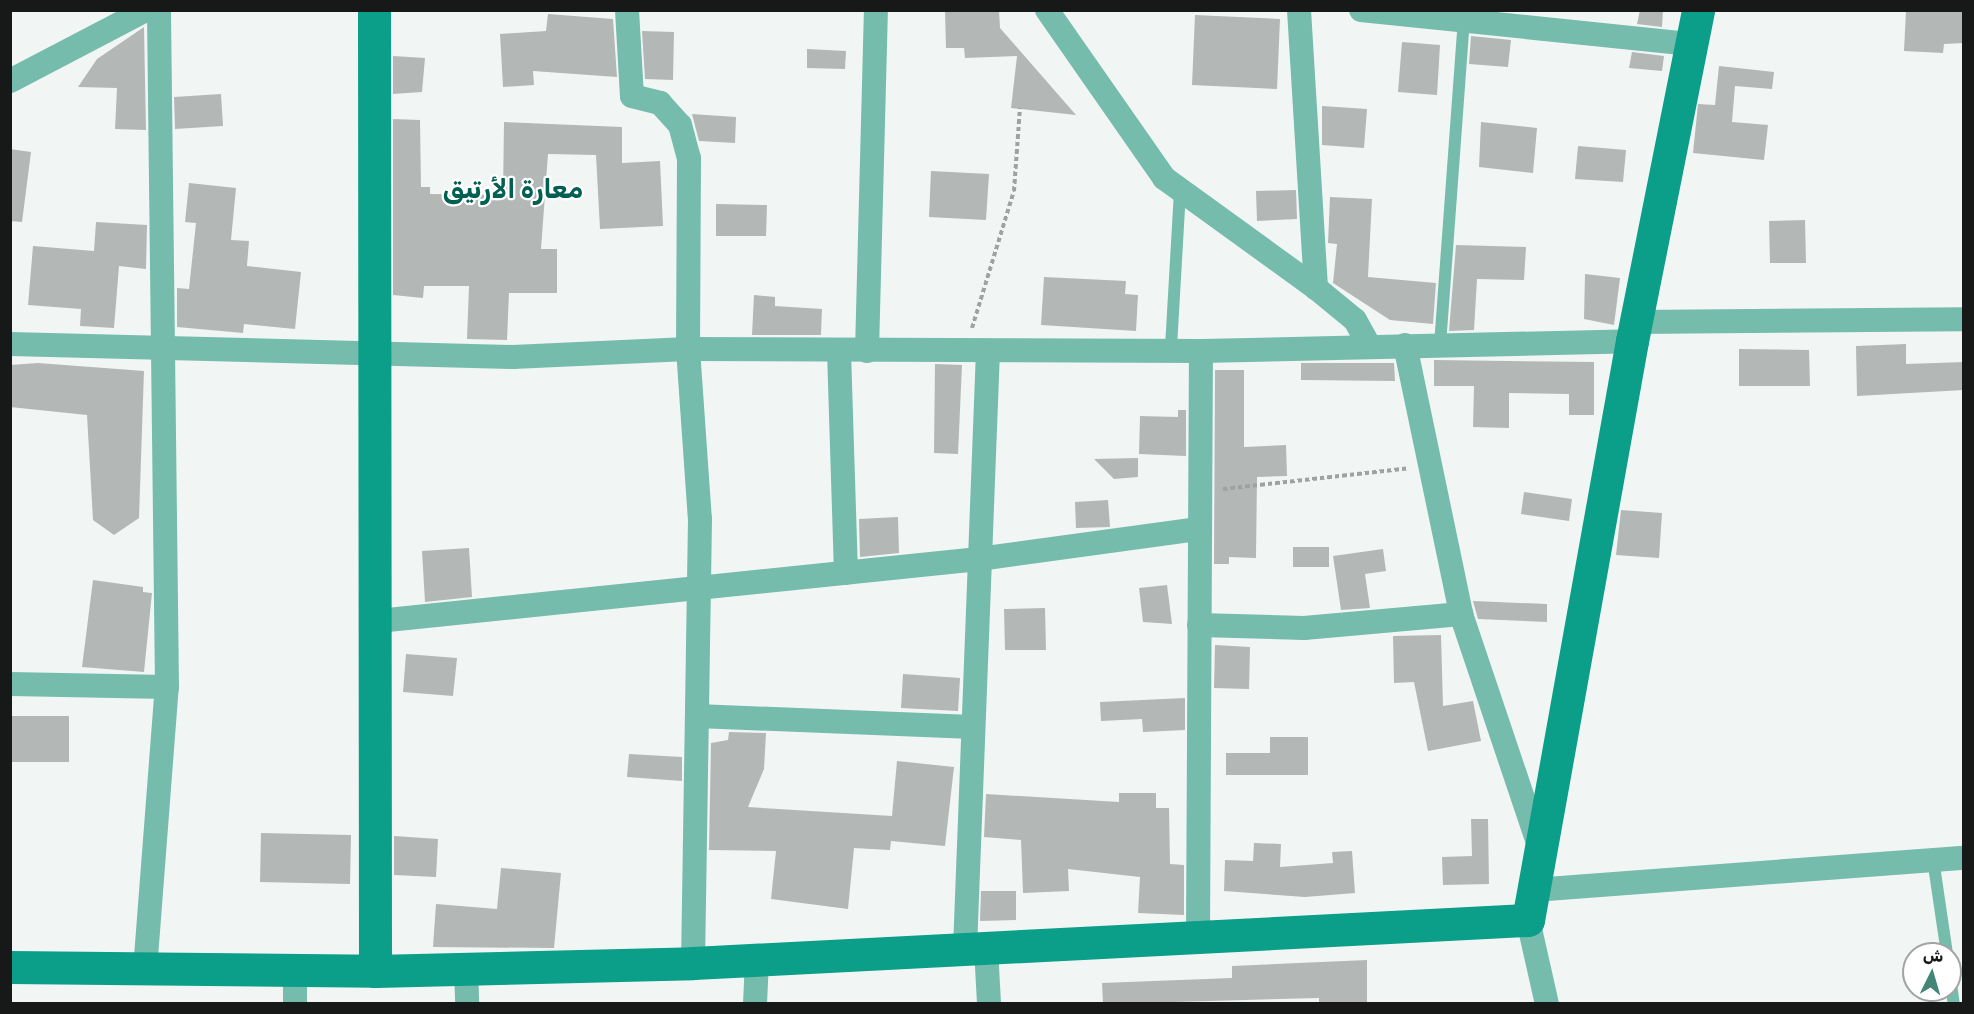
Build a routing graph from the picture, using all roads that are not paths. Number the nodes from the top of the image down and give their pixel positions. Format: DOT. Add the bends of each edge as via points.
graph roads {
  1 [pos="146,10"];
  2 [pos="159,10"];
  3 [pos="374,10"];
  4 [pos="627,10"];
  5 [pos="876,10"];
  6 [pos="1047,10"];
  7 [pos="1299,10"];
  8 [pos="1698,10"];
  9 [pos="1366,11"];
  10 [pos="1464,21"];
  11 [pos="1691,44"];
  12 [pos="10,81"];
  13 [pos="1180,189"];
  14 [pos="1316,288"];
  15 [pos="1964,319"];
  16 [pos="1633,331"];
  17 [pos="10,344"];
  18 [pos="1369,345"];
  19 [pos="1406,345"];
  20 [pos="1440,345"];
  21 [pos="162,346"];
  22 [pos="1171,347"];
  23 [pos="688,349"];
  24 [pos="839,351"];
  25 [pos="867,351"];
  26 [pos="977,351"];
  27 [pos="1201,351"];
  28 [pos="371,353"];
  29 [pos="1197,529"];
  30 [pos="980,559"];
  31 [pos="846,573"];
  32 [pos="699,588"];
  33 [pos="1461,614"];
  34 [pos="378,621"];
  35 [pos="1199,625"];
  36 [pos="10,684"];
  37 [pos="167,687"];
  38 [pos="697,716"];
  39 [pos="973,727"];
  40 [pos="1541,850"];
  41 [pos="1964,858"];
  42 [pos="1933,859"];
  43 [pos="1531,905"];
  44 [pos="1198,937"];
  45 [pos="1945,942"];
  46 [pos="975,948"];
  47 [pos="757,960"];
  48 [pos="693,963"];
  49 [pos="10,967"];
  50 [pos="466,969"];
  51 [pos="145,970"];
  52 [pos="295,970"];
  53 [pos="375,971"];
  54 [pos="295,1004"];
  55 [pos="467,1004"];
  56 [pos="755,1004"];
  57 [pos="989,1004"];
  58 [pos="1547,1004"];
  1 -- 12 [label="street"];
  2 -- 21 [label="street"];
  3 -- 28 [label="street"];
  4 -- 23 [label="street" via="632,96 667,111 680,125 689,158"];
  5 -- 25 [label="street"];
  6 -- 13 [label="street" via="1164,178"];
  7 -- 14 [label="street"];
  8 -- 11 [label="street"];
  9 -- 10 [label="street"];
  10 -- 11 [label="street"];
  10 -- 20 [label="lane"];
  11 -- 16 [label="street"];
  13 -- 14 [label="street"];
  13 -- 22 [label="lane"];
  14 -- 18 [label="street" via="1355,320"];
  15 -- 16 [label="street"];
  16 -- 20 [label="street"];
  16 -- 40 [label="street"];
  17 -- 21 [label="street"];
  18 -- 19 [label="street"];
  18 -- 27 [label="street"];
  19 -- 20 [label="street"];
  19 -- 33 [label="street" via="1434,466"];
  21 -- 28 [label="street"];
  21 -- 37 [label="street"];
  22 -- 26 [label="street"];
  22 -- 27 [label="street"];
  23 -- 24 [label="street"];
  23 -- 28 [label="street" via="513,357"];
  23 -- 32 [label="street"];
  24 -- 25 [label="street"];
  24 -- 31 [label="street"];
  25 -- 26 [label="street"];
  26 -- 30 [label="street"];
  27 -- 29 [label="street"];
  28 -- 34 [label="street"];
  29 -- 30 [label="street"];
  29 -- 35 [label="street"];
  30 -- 31 [label="street"];
  30 -- 39 [label="street"];
  31 -- 32 [label="street"];
  32 -- 34 [label="street"];
  32 -- 38 [label="street"];
  33 -- 35 [label="street" via="1304,627"];
  33 -- 40 [label="street"];
  34 -- 53 [label="street"];
  35 -- 44 [label="street"];
  36 -- 37 [label="street"];
  37 -- 51 [label="street"];
  38 -- 39 [label="street"];
  38 -- 48 [label="street"];
  39 -- 46 [label="street"];
  40 -- 43 [label="street"];
  41 -- 42 [label="street"];
  42 -- 43 [label="street"];
  42 -- 45 [label="lane"];
  43 -- 44 [label="street"];
  43 -- 58 [label="street"];
  44 -- 46 [label="street"];
  46 -- 47 [label="street"];
  46 -- 57 [label="street"];
  47 -- 48 [label="street"];
  47 -- 56 [label="street"];
  48 -- 50 [label="street"];
  49 -- 51 [label="street"];
  50 -- 53 [label="street"];
  50 -- 55 [label="street"];
  51 -- 52 [label="street"];
  52 -- 53 [label="street"];
  52 -- 54 [label="street"];
}
